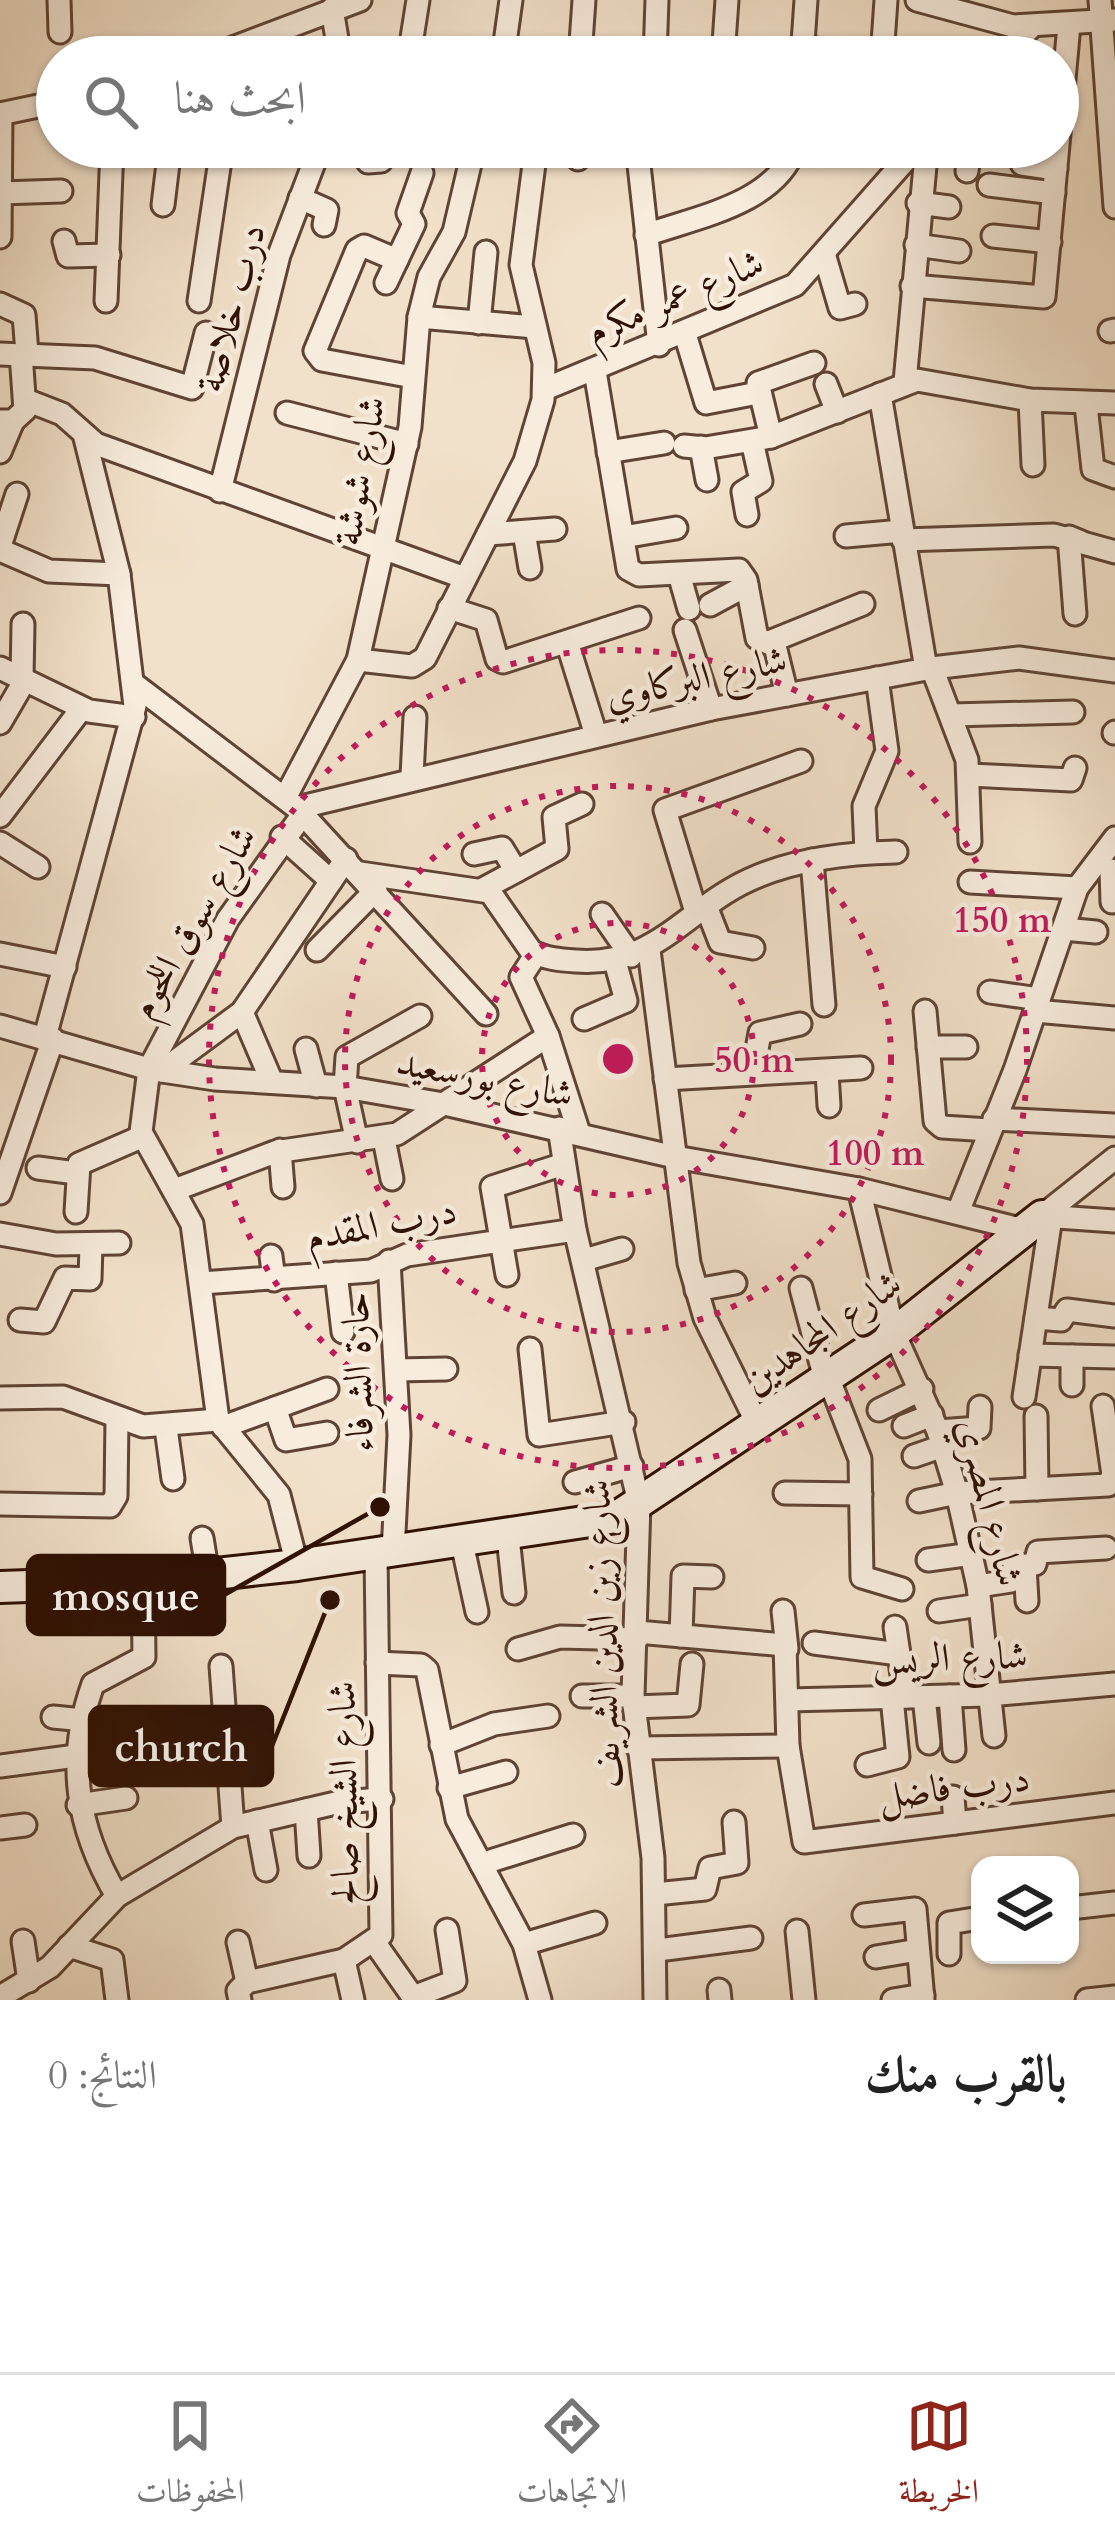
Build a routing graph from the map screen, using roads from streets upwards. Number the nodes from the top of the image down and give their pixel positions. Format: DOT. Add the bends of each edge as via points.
graph roads {
  1 [pos="58,0"];
  2 [pos="360,0"];
  3 [pos="418,0"];
  4 [pos="511,0"];
  5 [pos="584,0"];
  6 [pos="657,0"];
  7 [pos="727,0"];
  8 [pos="806,0"];
  9 [pos="886,0"];
  10 [pos="917,0"];
  11 [pos="958,7"];
  12 [pos="332,9"];
  13 [pos="1106,14"];
  14 [pos="1070,25"];
  15 [pos="1032,26"];
  16 [pos="60,32"];
  17 [pos="265,36"];
  18 [pos="336,36"];
  19 [pos="414,36"];
  20 [pos="505,36"];
  21 [pos="581,36"];
  22 [pos="656,36"];
  23 [pos="724,36"];
  24 [pos="803,36"];
  25 [pos="883,36"];
  26 [pos="1022,36"];
  27 [pos="1069,36"];
  28 [pos="1111,103"];
  29 [pos="36,106"];
  30 [pos="0,114"];
  31 [pos="111,168"];
  32 [pos="168,168"];
  33 [pos="220,168"];
  34 [pos="312,168"];
  35 [pos="469,168"];
  36 [pos="533,168"];
  37 [pos="639,168"];
  38 [pos="785,168"];
  39 [pos="900,168"];
  40 [pos="925,168"];
  41 [pos="967,168"];
  42 [pos="1045,168"];
  43 [pos="1056,170"];
  44 [pos="967,171"];
  45 [pos="422,172"];
  46 [pos="988,185"];
  47 [pos="61,191"];
  48 [pos="2,193"];
  49 [pos="1054,193"];
  50 [pos="300,197"];
  51 [pos="1114,198"];
  52 [pos="918,203"];
  53 [pos="164,205"];
  54 [pos="949,207"];
  55 [pos="324,225"];
  56 [pos="646,236"];
  57 [pos="993,236"];
  58 [pos="0,237"];
  59 [pos="64,241"];
  60 [pos="1050,242"];
  61 [pos="916,245"];
  62 [pos="959,251"];
  63 [pos="486,252"];
  64 [pos="109,256"];
  65 [pos="825,257"];
  66 [pos="397,260"];
  67 [pos="386,284"];
  68 [pos="912,286"];
  69 [pos="106,301"];
  70 [pos="199,301"];
  71 [pos="0,304"];
  72 [pos="855,304"];
  73 [pos="419,317"];
  74 [pos="479,323"];
  75 [pos="536,326"];
  76 [pos="206,333"];
  77 [pos="685,334"];
  78 [pos="659,345"];
  79 [pos="16,354"];
  80 [pos="814,363"];
  81 [pos="595,371"];
  82 [pos="413,377"];
  83 [pos="905,382"];
  84 [pos="826,384"];
  85 [pos="544,389"];
  86 [pos="758,393"];
  87 [pos="880,394"];
  88 [pos="26,400"];
  89 [pos="1030,400"];
  90 [pos="1115,403"];
  91 [pos="1086,405"];
  92 [pos="837,412"];
  93 [pos="287,413"];
  94 [pos="6,421"];
  95 [pos="85,438"];
  96 [pos="761,439"];
  97 [pos="407,444"];
  98 [pos="683,445"];
  99 [pos="0,452"];
  100 [pos="608,452"];
  101 [pos="1033,465"];
  102 [pos="1115,477"];
  103 [pos="707,480"];
  104 [pos="220,490"];
  105 [pos="17,494"];
  106 [pos="747,515"];
  107 [pos="676,528"];
  108 [pos="555,529"];
  109 [pos="524,532"];
  110 [pos="488,534"];
  111 [pos="846,536"];
  112 [pos="903,536"];
  113 [pos="623,537"];
  114 [pos="1069,537"];
  115 [pos="0,548"];
  116 [pos="384,550"];
  117 [pos="1115,553"];
  118 [pos="530,568"];
  119 [pos="119,574"];
  120 [pos="680,574"];
  121 [pos="465,578"];
  122 [pos="747,585"];
  123 [pos="863,604"];
  124 [pos="449,608"];
  125 [pos="694,614"];
  126 [pos="1075,614"];
  127 [pos="639,618"];
  128 [pos="23,624"];
  129 [pos="567,642"];
  130 [pos="769,642"];
  131 [pos="358,660"];
  132 [pos="0,668"];
  133 [pos="929,668"];
  134 [pos="1115,671"];
  135 [pos="877,678"];
  136 [pos="23,679"];
  137 [pos="134,684"];
  138 [pos="787,695"];
  139 [pos="74,699"];
  140 [pos="711,710"];
  141 [pos="1073,712"];
  142 [pos="952,715"];
  143 [pos="415,717"];
  144 [pos="134,718"];
  145 [pos="0,723"];
  146 [pos="596,735"];
  147 [pos="801,761"];
  148 [pos="1075,768"];
  149 [pos="412,776"];
  150 [pos="970,776"];
  151 [pos="582,804"];
  152 [pos="295,806"];
  153 [pos="0,816"];
  154 [pos="282,838"];
  155 [pos="1115,838"];
  156 [pos="970,842"];
  157 [pos="0,844"];
  158 [pos="866,852"];
  159 [pos="896,852"];
  160 [pos="474,854"];
  161 [pos="807,854"];
  162 [pos="38,868"];
  163 [pos="515,871"];
  164 [pos="360,874"];
  165 [pos="1098,874"];
  166 [pos="331,881"];
  167 [pos="970,882"];
  168 [pos="483,889"];
  169 [pos="1112,902"];
  170 [pos="701,909"];
  171 [pos="602,914"];
  172 [pos="1063,929"];
  173 [pos="1096,932"];
  174 [pos="753,948"];
  175 [pos="317,950"];
  176 [pos="536,954"];
  177 [pos="0,955"];
  178 [pos="632,956"];
  179 [pos="65,967"];
  180 [pos="1004,988"];
  181 [pos="824,1005"];
  182 [pos="1037,1005"];
  183 [pos="925,1011"];
  184 [pos="242,1012"];
  185 [pos="486,1014"];
  186 [pos="420,1016"];
  187 [pos="1115,1018"];
  188 [pos="584,1019"];
  189 [pos="800,1024"];
  190 [pos="0,1026"];
  191 [pos="548,1036"];
  192 [pos="49,1038"];
  193 [pos="928,1047"];
  194 [pos="966,1047"];
  195 [pos="306,1048"];
  196 [pos="861,1068"];
  197 [pos="156,1070"];
  198 [pos="753,1071"];
  199 [pos="826,1072"];
  200 [pos="665,1079"];
  201 [pos="272,1082"];
  202 [pos="316,1086"];
  203 [pos="345,1087"];
  204 [pos="449,1105"];
  205 [pos="829,1106"];
  206 [pos="992,1125"];
  207 [pos="1115,1125"];
  208 [pos="569,1131"];
  209 [pos="141,1137"];
  210 [pos="384,1139"];
  211 [pos="357,1142"];
  212 [pos="280,1150"];
  213 [pos="675,1157"];
  214 [pos="1115,1158"];
  215 [pos="565,1164"];
  216 [pos="38,1168"];
  217 [pos="76,1173"];
  218 [pos="392,1179"];
  219 [pos="283,1187"];
  220 [pos="177,1189"];
  221 [pos="860,1189"];
  222 [pos="0,1193"];
  223 [pos="76,1212"];
  224 [pos="958,1212"];
  225 [pos="1039,1221"];
  226 [pos="1115,1221"];
  227 [pos="575,1230"];
  228 [pos="0,1234"];
  229 [pos="503,1237"];
  230 [pos="119,1243"];
  231 [pos="91,1244"];
  232 [pos="622,1249"];
  233 [pos="271,1256"];
  234 [pos="584,1260"];
  235 [pos="389,1261"];
  236 [pos="335,1274"];
  237 [pos="507,1276"];
  238 [pos="274,1280"];
  239 [pos="735,1282"];
  240 [pos="201,1283"];
  241 [pos="801,1288"];
  242 [pos="696,1290"];
  243 [pos="1115,1316"];
  244 [pos="1036,1318"];
  245 [pos="20,1320"];
  246 [pos="343,1332"];
  247 [pos="894,1333"];
  248 [pos="530,1349"];
  249 [pos="1030,1355"];
  250 [pos="1072,1356"];
  251 [pos="1114,1357"];
  252 [pos="446,1369"];
  253 [pos="396,1370"];
  254 [pos="826,1378"];
  255 [pos="1072,1385"];
  256 [pos="327,1389"];
  257 [pos="922,1389"];
  258 [pos="0,1398"];
  259 [pos="1102,1406"];
  260 [pos="980,1407"];
  261 [pos="275,1408"];
  262 [pos="879,1410"];
  263 [pos="117,1419"];
  264 [pos="624,1422"];
  265 [pos="221,1424"];
  266 [pos="758,1425"];
  267 [pos="904,1426"];
  268 [pos="166,1428"];
  269 [pos="938,1431"];
  270 [pos="327,1433"];
  271 [pos="914,1456"];
  272 [pos="632,1466"];
  273 [pos="173,1479"];
  274 [pos="575,1482"];
  275 [pos="1037,1489"];
  276 [pos="785,1493"];
  277 [pos="957,1493"];
  278 [pos="861,1494"];
  279 [pos="919,1501"];
  280 [pos="639,1503"];
  281 [pos="0,1504"];
  282 [pos="508,1537"];
  283 [pos="202,1538"];
  284 [pos="462,1543"];
  285 [pos="1106,1548"];
  286 [pos="384,1553"];
  287 [pos="972,1554"];
  288 [pos="928,1560"];
  289 [pos="297,1565"];
  290 [pos="1025,1566"];
  291 [pos="208,1575"];
  292 [pos="712,1577"];
  293 [pos="143,1582"];
  294 [pos="0,1587"];
  295 [pos="902,1589"];
  296 [pos="514,1593"];
  297 [pos="979,1595"];
  298 [pos="1027,1601"];
  299 [pos="783,1611"];
  300 [pos="939,1611"];
  301 [pos="477,1612"];
  302 [pos="896,1627"];
  303 [pos="637,1636"];
  304 [pos="681,1636"];
  305 [pos="814,1643"];
  306 [pos="518,1649"];
  307 [pos="787,1649"];
  308 [pos="899,1654"];
  309 [pos="377,1664"];
  310 [pos="692,1664"];
  311 [pos="221,1666"];
  312 [pos="1115,1684"];
  313 [pos="989,1695"];
  314 [pos="581,1696"];
  315 [pos="950,1696"];
  316 [pos="907,1697"];
  317 [pos="788,1700"];
  318 [pos="634,1701"];
  319 [pos="548,1716"];
  320 [pos="53,1717"];
  321 [pos="83,1723"];
  322 [pos="175,1731"];
  323 [pos="994,1736"];
  324 [pos="929,1743"];
  325 [pos="441,1745"];
  326 [pos="788,1746"];
  327 [pos="638,1748"];
  328 [pos="954,1750"];
  329 [pos="227,1752"];
  330 [pos="122,1754"];
  331 [pos="76,1756"];
  332 [pos="867,1765"];
  333 [pos="0,1766"];
  334 [pos="506,1772"];
  335 [pos="449,1788"];
  336 [pos="953,1797"];
  337 [pos="126,1798"];
  338 [pos="382,1798"];
  339 [pos="1115,1803"];
  340 [pos="78,1805"];
  341 [pos="305,1810"];
  342 [pos="257,1822"];
  343 [pos="734,1822"];
  344 [pos="956,1822"];
  345 [pos="25,1826"];
  346 [pos="233,1827"];
  347 [pos="0,1828"];
  348 [pos="573,1835"];
  349 [pos="309,1856"];
  350 [pos="482,1864"];
  351 [pos="266,1870"];
  352 [pos="655,1894"];
  353 [pos="117,1896"];
  354 [pos="1115,1903"];
  355 [pos="1079,1907"];
  356 [pos="864,1915"];
  357 [pos="971,1919"];
  358 [pos="595,1924"];
  359 [pos="447,1930"];
  360 [pos="797,1931"];
  361 [pos="751,1938"];
  362 [pos="23,1941"];
  363 [pos="238,1942"];
  364 [pos="375,1943"];
  365 [pos="524,1944"];
  366 [pos="69,1946"];
  367 [pos="658,1950"];
  368 [pos="918,1950"];
  369 [pos="950,1954"];
  370 [pos="876,1957"];
  371 [pos="344,1960"];
  372 [pos="29,1981"];
  373 [pos="243,1991"];
  374 [pos="427,1996"];
  375 [pos="1115,1997"];
  376 [pos="923,1998"];
  377 [pos="0,1999"];
  378 [pos="117,2000"];
  379 [pos="353,2000"];
  380 [pos="540,2000"];
  381 [pos="655,2000"];
  382 [pos="804,2000"];
  383 [pos="892,2000"];
  384 [pos="1087,2000"];
  1 -- 16 [label="street"];
  2 -- 12 [label="street"];
  3 -- 19 [label="street"];
  4 -- 20 [label="street"];
  5 -- 21 [label="street"];
  6 -- 22 [label="street"];
  7 -- 23 [label="street"];
  8 -- 24 [label="street"];
  9 -- 25 [label="street"];
  10 -- 11 [label="street"];
  11 -- 15 [label="street"];
  12 -- 17 [label="street"];
  12 -- 18 [label="street"];
  13 -- 14 [label="street"];
  13 -- 28 [label="street"];
  14 -- 15 [label="street"];
  14 -- 27 [label="street"];
  15 -- 26 [label="street"];
  28 -- 51 [label="street"];
  29 -- 30 [label="street"];
  30 -- 48 [label="street"];
  31 -- 64 [label="street"];
  32 -- 53 [label="street"];
  33 -- 70 [label="street"];
  34 -- 50 [label="street, درب خلاصة"];
  35 -- 73 [label="street, شارع شوشة" via="454,232"];
  36 -- 75 [label="street, شارع عمر مكرم" via="521,265"];
  37 -- 56 [label="street"];
  38 -- 56 [label="street" via="755,194"];
  39 -- 65 [label="street, شارع عمر مكرم"];
  40 -- 52 [label="street"];
  41 -- 44 [label="street"];
  42 -- 43 [label="street"];
  43 -- 49 [label="street"];
  45 -- 66 [label="street" via="408,213 414,224"];
  46 -- 49 [label="street"];
  47 -- 48 [label="street"];
  48 -- 58 [label="street"];
  49 -- 60 [label="street"];
  50 -- 55 [label="street" via="327,211"];
  50 -- 104 [label="street, درب خلاصة"];
  52 -- 54 [label="street"];
  52 -- 61 [label="street"];
  56 -- 78 [label="street"];
  57 -- 60 [label="street"];
  59 -- 64 [label="street" via="68,256"];
  60 -- 68 [label="street" via="1040,300 978,285"];
  61 -- 62 [label="street"];
  61 -- 68 [label="street"];
  63 -- 74 [label="street"];
  64 -- 69 [label="street"];
  65 -- 72 [label="street" via="840,308"];
  65 -- 77 [label="street, شارع عمر مكرم" via="795,285"];
  66 -- 67 [label="street"];
  66 -- 82 [label="street" via="356,250 316,356"];
  68 -- 83 [label="street"];
  71 -- 79 [label="street" via="24,315"];
  73 -- 74 [label="street"];
  73 -- 82 [label="street, شارع شوشة"];
  74 -- 75 [label="street"];
  75 -- 85 [label="street, شارع عمر مكرم"];
  76 -- 79 [label="street" via="192,388 108,361"];
  77 -- 78 [label="street, شارع عمر مكرم"];
  77 -- 86 [label="street" via="706,403"];
  78 -- 81 [label="street, شارع عمر مكرم"];
  79 -- 88 [label="street"];
  80 -- 86 [label="street" via="760,380"];
  81 -- 85 [label="street, شارع عمر مكرم"];
  81 -- 100 [label="street"];
  82 -- 97 [label="street, شارع شوشة"];
  83 -- 87 [label="street"];
  83 -- 89 [label="street"];
  84 -- 92 [label="street"];
  85 -- 110 [label="street, شارع عمر مكرم" via="526,461"];
  86 -- 96 [label="street"];
  87 -- 92 [label="street"];
  87 -- 112 [label="street"];
  88 -- 94 [label="street" via="25,410"];
  88 -- 95 [label="street" via="62,414"];
  89 -- 91 [label="street"];
  89 -- 101 [label="street"];
  90 -- 91 [label="street"];
  91 -- 102 [label="street" via="1093,469"];
  92 -- 96 [label="street"];
  93 -- 97 [label="street"];
  94 -- 99 [label="street"];
  95 -- 104 [label="street"];
  95 -- 119 [label="street"];
  96 -- 98 [label="street"];
  96 -- 106 [label="street" via="761,481 743,492"];
  97 -- 116 [label="street, شارع شوشة"];
  98 -- 100 [label="street"];
  98 -- 103 [label="street"];
  100 -- 113 [label="street"];
  104 -- 116 [label="street"];
  105 -- 115 [label="street"];
  107 -- 113 [label="street"];
  108 -- 109 [label="street"];
  109 -- 110 [label="street"];
  109 -- 118 [label="street"];
  110 -- 121 [label="street, شارع عمر مكرم"];
  111 -- 112 [label="street"];
  112 -- 114 [label="street"];
  112 -- 133 [label="street"];
  113 -- 120 [label="street" via="634,575"];
  114 -- 117 [label="street"];
  114 -- 126 [label="street"];
  115 -- 119 [label="street" via="49,571"];
  116 -- 121 [label="street"];
  116 -- 131 [label="street, شارع شوشة"];
  119 -- 137 [label="street"];
  120 -- 122 [label="street" via="730,566"];
  120 -- 125 [label="street"];
  121 -- 124 [label="street, شارع عمر مكرم"];
  122 -- 125 [label="street"];
  122 -- 130 [label="street" via="757,638"];
  123 -- 130 [label="street" via="811,635"];
  124 -- 129 [label="street" via="486,620 499,661"];
  124 -- 131 [label="street, شارع عمر مكرم" via="419,664"];
  125 -- 140 [label="street"];
  127 -- 129 [label="street"];
  128 -- 136 [label="street"];
  129 -- 146 [label="street"];
  130 -- 138 [label="street"];
  131 -- 152 [label="street, شارع شوشة"];
  132 -- 136 [label="street"];
  133 -- 134 [label="street, شارع البركاوي" via="1019,658"];
  133 -- 135 [label="street, شارع البركاوي"];
  133 -- 142 [label="street"];
  135 -- 138 [label="street, شارع البركاوي"];
  135 -- 158 [label="street" via="887,751 865,799"];
  136 -- 139 [label="street"];
  136 -- 145 [label="street"];
  137 -- 144 [label="street"];
  137 -- 152 [label="street"];
  138 -- 140 [label="street, شارع البركاوي"];
  139 -- 144 [label="street"];
  139 -- 153 [label="street"];
  140 -- 146 [label="street, شارع البركاوي"];
  141 -- 142 [label="street"];
  142 -- 150 [label="street"];
  143 -- 149 [label="street"];
  144 -- 179 [label="street"];
  146 -- 149 [label="street, شارع البركاوي"];
  147 -- 170 [label="street" via="665,810"];
  148 -- 150 [label="street" via="1071,780"];
  149 -- 152 [label="street, شارع البركاوي"];
  150 -- 156 [label="street"];
  151 -- 163 [label="street" via="554,817 557,849"];
  152 -- 154 [label="street, شارع سوق اللحوم"];
  152 -- 164 [label="street"];
  154 -- 166 [label="street"];
  154 -- 197 [label="street, شارع سوق اللحوم" via="228,919"];
  155 -- 165 [label="street"];
  157 -- 162 [label="street"];
  158 -- 159 [label="street"];
  158 -- 161 [label="street"];
  160 -- 163 [label="street" via="502,848"];
  161 -- 170 [label="street"];
  161 -- 181 [label="street"];
  163 -- 168 [label="street"];
  164 -- 166 [label="street"];
  164 -- 168 [label="street"];
  164 -- 175 [label="street"];
  164 -- 185 [label="street"];
  165 -- 167 [label="street"];
  165 -- 169 [label="street"];
  165 -- 172 [label="street"];
  166 -- 184 [label="street"];
  168 -- 176 [label="street" via="500,900"];
  170 -- 174 [label="street" via="720,942"];
  170 -- 178 [label="street"];
  171 -- 178 [label="street"];
  172 -- 173 [label="street"];
  172 -- 182 [label="street"];
  176 -- 178 [label="street"];
  176 -- 191 [label="street, شارع زين الدين الشريف" via="521,976"];
  177 -- 179 [label="street"];
  178 -- 188 [label="street" via="626,1001"];
  178 -- 200 [label="street"];
  179 -- 192 [label="street"];
  180 -- 182 [label="street"];
  182 -- 187 [label="street"];
  182 -- 206 [label="street"];
  183 -- 193 [label="street"];
  184 -- 197 [label="street"];
  184 -- 201 [label="street"];
  186 -- 203 [label="street" via="351,1052"];
  189 -- 198 [label="street" via="760,1033"];
  190 -- 192 [label="street, شارع بورسعيد"];
  191 -- 204 [label="street"];
  191 -- 208 [label="street, شارع زين الدين الشريف"];
  192 -- 197 [label="street, شارع بورسعيد"];
  192 -- 222 [label="street"];
  193 -- 194 [label="street"];
  193 -- 206 [label="street" via="935,1121"];
  195 -- 202 [label="street"];
  196 -- 199 [label="street"];
  197 -- 201 [label="street, شارع بورسعيد"];
  197 -- 209 [label="street"];
  198 -- 199 [label="street"];
  198 -- 200 [label="street"];
  199 -- 205 [label="street"];
  200 -- 213 [label="street"];
  201 -- 202 [label="street, شارع بورسعيد"];
  202 -- 203 [label="street, شارع بورسعيد"];
  203 -- 204 [label="street, شارع بورسعيد"];
  203 -- 211 [label="street"];
  204 -- 208 [label="street, شارع بورسعيد"];
  204 -- 210 [label="street"];
  206 -- 207 [label="street"];
  206 -- 224 [label="street"];
  208 -- 213 [label="street, شارع بورسعيد"];
  208 -- 215 [label="street, شارع زين الدين الشريف"];
  209 -- 217 [label="street" via="79,1163"];
  209 -- 220 [label="street"];
  210 -- 211 [label="street"];
  210 -- 218 [label="street"];
  211 -- 212 [label="street"];
  212 -- 219 [label="street"];
  212 -- 220 [label="street"];
  213 -- 221 [label="street, شارع بورسعيد"];
  213 -- 242 [label="street"];
  214 -- 225 [label="street"];
  215 -- 227 [label="street, شارع زين الدين الشريف"];
  215 -- 229 [label="street" via="494,1184"];
  216 -- 217 [label="street"];
  217 -- 223 [label="street"];
  220 -- 240 [label="street"];
  221 -- 224 [label="street, شارع بورسعيد"];
  221 -- 247 [label="street, شارع المصري"];
  224 -- 225 [label="street, شارع بورسعيد"];
  225 -- 226 [label="street, شارع بورسعيد"];
  225 -- 244 [label="street"];
  225 -- 247 [label="street, شارع المجاهدين"];
  227 -- 229 [label="street, درب المقدم"];
  227 -- 234 [label="street, شارع زين الدين الشريف"];
  228 -- 231 [label="street"];
  229 -- 235 [label="street, درب المقدم"];
  229 -- 237 [label="street"];
  230 -- 231 [label="street"];
  231 -- 245 [label="street" via="91,1277 66,1277 44,1322"];
  232 -- 234 [label="street"];
  233 -- 238 [label="street"];
  234 -- 264 [label="street, شارع زين الدين الشريف"];
  235 -- 236 [label="street, درب المقدم"];
  235 -- 253 [label="street, حارة الشرفاء"];
  236 -- 238 [label="street, درب المقدم"];
  236 -- 246 [label="street"];
  238 -- 240 [label="street, درب المقدم"];
  239 -- 242 [label="street"];
  240 -- 265 [label="street"];
  241 -- 254 [label="street"];
  242 -- 266 [label="street"];
  243 -- 244 [label="street" via="1067,1310 1061,1321"];
  244 -- 249 [label="street"];
  247 -- 254 [label="street, شارع المجاهدين"];
  247 -- 257 [label="street, شارع المصري"];
  248 -- 264 [label="street" via="539,1435"];
  249 -- 250 [label="street"];
  249 -- 275 [label="street"];
  250 -- 251 [label="street"];
  250 -- 255 [label="street"];
  252 -- 253 [label="street"];
  253 -- 286 [label="street, حارة الشرفاء" via="399,1454"];
  254 -- 266 [label="street, شارع المجاهدين"];
  254 -- 278 [label="street" via="856,1441"];
  256 -- 261 [label="street"];
  257 -- 262 [label="street"];
  257 -- 269 [label="street, شارع المصري"];
  258 -- 263 [label="street" via="63,1397"];
  259 -- 275 [label="street" via="1111,1482"];
  260 -- 269 [label="street" via="979,1428"];
  261 -- 265 [label="street"];
  261 -- 270 [label="street" via="289,1441"];
  263 -- 268 [label="street"];
  263 -- 281 [label="street" via="110,1506"];
  264 -- 272 [label="street, شارع زين الدين الشريف"];
  265 -- 268 [label="street"];
  265 -- 289 [label="street" via="279,1495"];
  266 -- 280 [label="street, شارع المجاهدين"];
  267 -- 269 [label="street"];
  268 -- 273 [label="street"];
  269 -- 271 [label="street"];
  269 -- 277 [label="street, شارع المصري"];
  272 -- 274 [label="street"];
  272 -- 280 [label="street, شارع زين الدين الشريف"];
  275 -- 277 [label="street"];
  276 -- 278 [label="street"];
  277 -- 279 [label="street"];
  277 -- 287 [label="street, شارع المصري"];
  278 -- 295 [label="street" via="862,1587"];
  280 -- 282 [label="street, شارع المجاهدين" via="605,1521"];
  280 -- 303 [label="street, شارع زين الدين الشريف"];
  282 -- 284 [label="street, شارع المجاهدين"];
  282 -- 296 [label="street"];
  283 -- 291 [label="street"];
  284 -- 286 [label="street, شارع المجاهدين"];
  284 -- 301 [label="street"];
  285 -- 290 [label="street" via="1036,1552 1035,1564"];
  286 -- 289 [label="street, شارع المجاهدين"];
  286 -- 309 [label="street, شارع الشيخ صالح"];
  287 -- 288 [label="street"];
  287 -- 297 [label="street, شارع المصري"];
  289 -- 291 [label="street, شارع المجاهدين"];
  290 -- 297 [label="street"];
  290 -- 298 [label="street"];
  291 -- 293 [label="street, شارع المجاهدين"];
  292 -- 304 [label="street" via="682,1576"];
  293 -- 294 [label="street, شارع المجاهدين"];
  293 -- 321 [label="street" via="144,1657 93,1684"];
  297 -- 300 [label="street"];
  297 -- 313 [label="street, شارع المصري"];
  299 -- 307 [label="street"];
  302 -- 308 [label="street"];
  303 -- 304 [label="street"];
  303 -- 306 [label="street" via="560,1636"];
  303 -- 318 [label="street, شارع زين الدين الشريف"];
  304 -- 307 [label="street"];
  305 -- 308 [label="street"];
  307 -- 317 [label="street"];
  308 -- 316 [label="street"];
  309 -- 325 [label="street" via="425,1660"];
  309 -- 338 [label="street, شارع الشيخ صالح"];
  310 -- 318 [label="street" via="688,1706"];
  311 -- 329 [label="street"];
  312 -- 313 [label="street, شارع الريس"];
  313 -- 315 [label="street, شارع الريس"];
  313 -- 323 [label="street, شارع المصري"];
  314 -- 318 [label="street"];
  315 -- 316 [label="street, شارع الريس"];
  315 -- 328 [label="street"];
  316 -- 317 [label="street, شارع الريس"];
  316 -- 324 [label="street"];
  316 -- 332 [label="street" via="898,1757"];
  317 -- 326 [label="street"];
  318 -- 327 [label="street, شارع زين الدين الشريف"];
  319 -- 325 [label="street" via="489,1725"];
  320 -- 321 [label="street"];
  321 -- 330 [label="street" via="118,1733"];
  321 -- 331 [label="street"];
  322 -- 329 [label="street" via="171,1762"];
  325 -- 335 [label="street"];
  326 -- 327 [label="street"];
  326 -- 344 [label="street, درب فاضل" via="802,1841 882,1823"];
  327 -- 352 [label="street, شارع زين الدين الشريف"];
  329 -- 346 [label="street"];
  331 -- 333 [label="street"];
  331 -- 340 [label="street"];
  334 -- 335 [label="street"];
  335 -- 350 [label="street"];
  336 -- 344 [label="street"];
  337 -- 340 [label="street"];
  338 -- 341 [label="street"];
  338 -- 364 [label="street, شارع الشيخ صالح" via="383,1925"];
  339 -- 344 [label="street, درب فاضل"];
  340 -- 353 [label="street"];
  341 -- 342 [label="street"];
  341 -- 349 [label="street"];
  342 -- 346 [label="street"];
  342 -- 351 [label="street"];
  343 -- 352 [label="street" via="737,1863 710,1868 705,1889"];
  345 -- 347 [label="street"];
  346 -- 353 [label="street"];
  348 -- 350 [label="street"];
  350 -- 365 [label="street"];
  352 -- 367 [label="street, شارع زين الدين الشريف"];
  353 -- 366 [label="street"];
  354 -- 355 [label="street"];
  356 -- 368 [label="street" via="914,1907"];
  357 -- 369 [label="street" via="949,1923"];
  358 -- 365 [label="street"];
  359 -- 374 [label="street" via="457,1977"];
  360 -- 382 [label="street"];
  361 -- 367 [label="street"];
  362 -- 372 [label="street"];
  363 -- 373 [label="street"];
  364 -- 371 [label="street, شارع الشيخ صالح"];
  364 -- 374 [label="street" via="410,1995"];
  365 -- 380 [label="street"];
  366 -- 372 [label="street"];
  366 -- 378 [label="street" via="112,1960"];
  367 -- 381 [label="street, شارع زين الدين الشريف"];
  368 -- 370 [label="street"];
  368 -- 376 [label="street"];
  371 -- 373 [label="street, شارع الشيخ صالح"];
  371 -- 379 [label="street"];
  372 -- 377 [label="street"];
  375 -- 384 [label="street"];
  376 -- 383 [label="street"];
}
